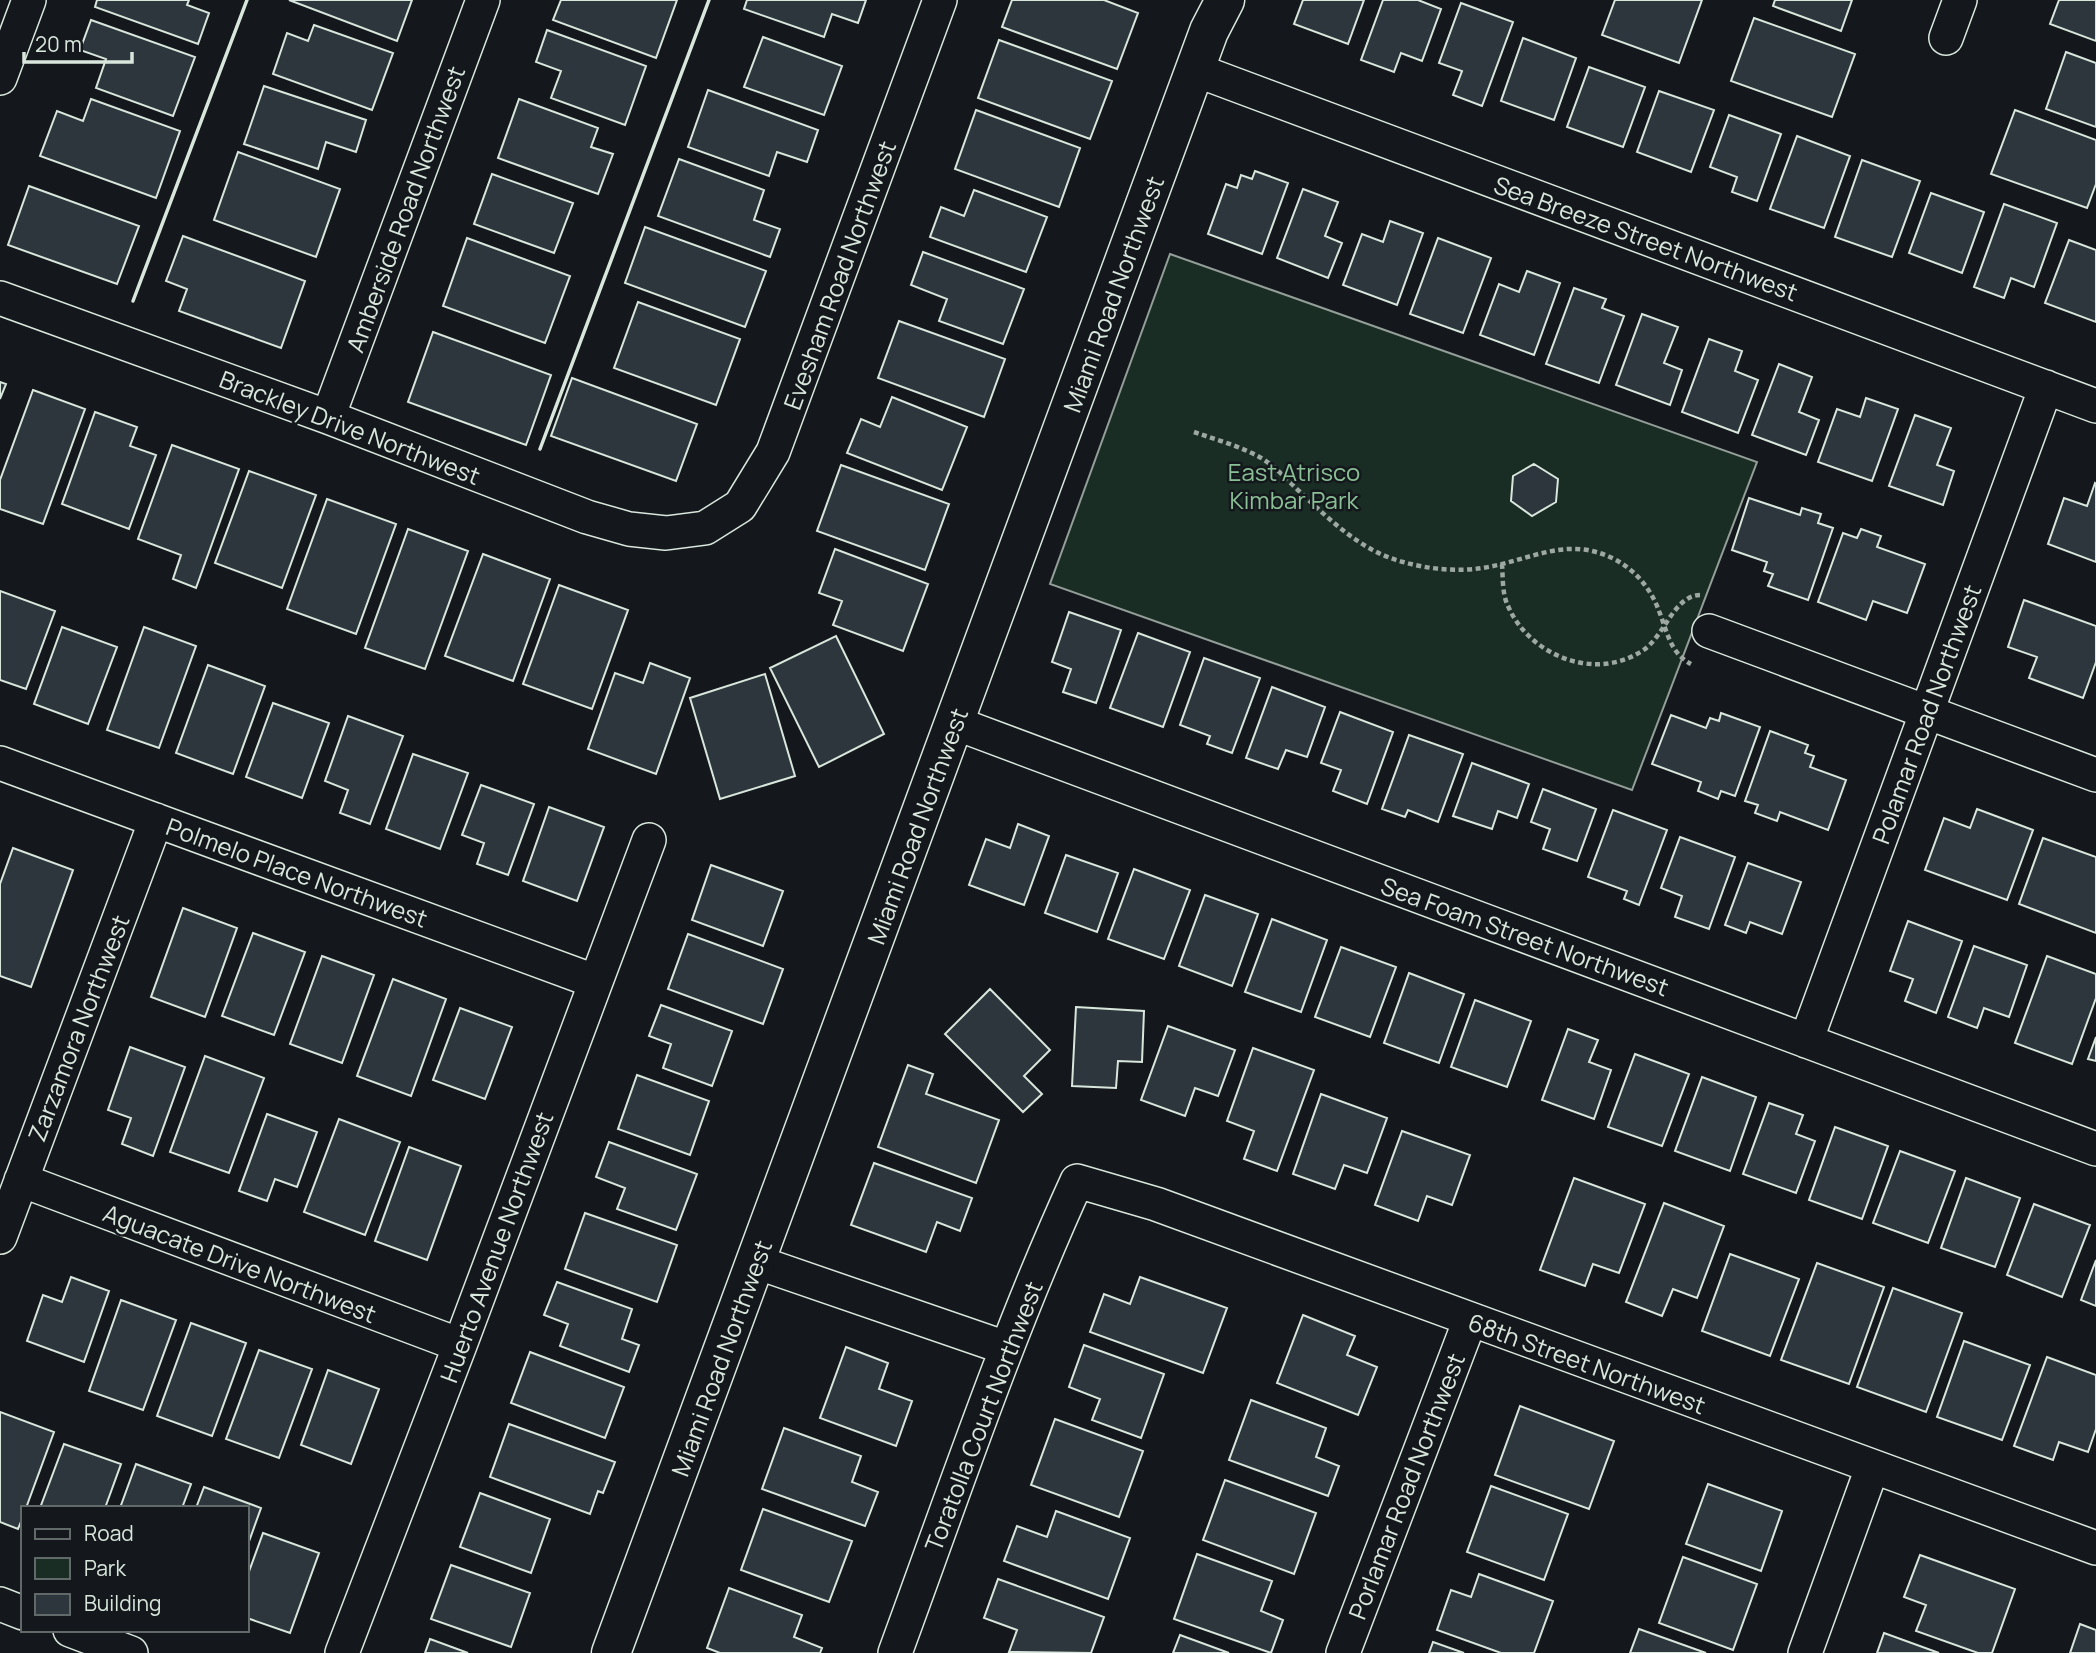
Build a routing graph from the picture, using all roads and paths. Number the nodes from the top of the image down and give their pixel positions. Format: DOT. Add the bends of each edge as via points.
graph roads {
  1 [pos="29,0"];
  2 [pos="483,0"];
  3 [pos="940,0"];
  4 [pos="1225,0"];
  5 [pos="1960,0"];
  6 [pos="1946,38"];
  7 [pos="1196,70"];
  8 [pos="0,78"];
  9 [pos="0,298"];
  10 [pos="2046,387"];
  11 [pos="2096,406"];
  12 [pos="328,417"];
  13 [pos="1194,432"];
  14 [pos="705,528"];
  15 [pos="1502,564"];
  16 [pos="1712,595"];
  17 [pos="1665,628"];
  18 [pos="1709,631"];
  19 [pos="1698,667"];
  20 [pos="1927,713"];
  21 [pos="955,723"];
  22 [pos="0,763"];
  23 [pos="2096,775"];
  24 [pos="156,820"];
  25 [pos="649,840"];
  26 [pos="594,981"];
  27 [pos="1806,1041"];
  28 [pos="2096,1149"];
  29 [pos="21,1180"];
  30 [pos="1077,1181"];
  31 [pos="0,1237"];
  32 [pos="756,1262"];
  33 [pos="1470,1320"];
  34 [pos="460,1345"];
  35 [pos="1006,1348"];
  36 [pos="1872,1468"];
  37 [pos="2096,1548"];
  38 [pos="0,1604"];
  39 [pos="21,1612"];
  40 [pos="75,1632"];
  41 [pos="131,1653"];
  42 [pos="342,1653"];
  43 [pos="611,1653"];
  44 [pos="895,1653"];
  45 [pos="1343,1653"];
  46 [pos="1805,1653"];
  1 -- 8 [label="street"];
  2 -- 12 [label="street, Amberside Road Northwest"];
  3 -- 14 [label="street, Evesham Road Northwest" via="773,452 740,506"];
  4 -- 7 [label="street, Miami Road Northwest"];
  5 -- 6 [label="street"];
  7 -- 10 [label="street, Sea Breeze Street Northwest"];
  7 -- 21 [label="street, Miami Road Northwest"];
  9 -- 12 [label="street, Brackley Drive Northwest"];
  10 -- 11 [label="street, Sea Breeze Street Northwest"];
  10 -- 20 [label="street, Polamar Road Northwest"];
  12 -- 14 [label="street, Brackley Drive Northwest" via="587,517 666,533"];
  13 -- 15 [label="path" via="1265,460 1343,531 1381,554 1428,567"];
  15 -- 17 [label="path" via="1568,547 1615,559 1642,580"];
  15 -- 17 [label="path" via="1506,603 1519,627 1544,650 1576,663 1605,665 1624,660 1653,643"];
  16 -- 17 [label="path" via="1695,595 1677,606"];
  17 -- 19 [label="path" via="1676,652"];
  18 -- 20 [label="street"];
  20 -- 23 [label="street"];
  20 -- 27 [label="street, Polamar Road Northwest"];
  21 -- 27 [label="street, Sea Foam Street Northwest"];
  21 -- 32 [label="street, Miami Road Northwest"];
  22 -- 24 [label="street, Polmelo Place Northwest"];
  24 -- 26 [label="street, Polmelo Place Northwest"];
  24 -- 29 [label="street, Zarzamora Northwest"];
  25 -- 26 [label="street, Huerto Avenue Northwest"];
  26 -- 34 [label="street, Huerto Avenue Northwest"];
  27 -- 28 [label="street, Sea Foam Street Northwest"];
  29 -- 31 [label="street, Zarzamora Northwest"];
  29 -- 34 [label="street, Aguacate Drive Northwest"];
  30 -- 33 [label="street, 68th Street Northwest" via="1156,1204"];
  30 -- 35 [label="street, Toratolla Court Northwest"];
  32 -- 35 [label="street"];
  32 -- 43 [label="street, Miami Road Northwest"];
  33 -- 36 [label="street, 68th Street Northwest"];
  33 -- 45 [label="street, Porlamar Road Northwest"];
  34 -- 42 [label="street, Huerto Avenue Northwest"];
  35 -- 44 [label="street, Toratolla Court Northwest"];
  36 -- 37 [label="street, 68th Street Northwest"];
  36 -- 46 [label="street"];
  38 -- 39 [label="street"];
  40 -- 41 [label="street"];
}
